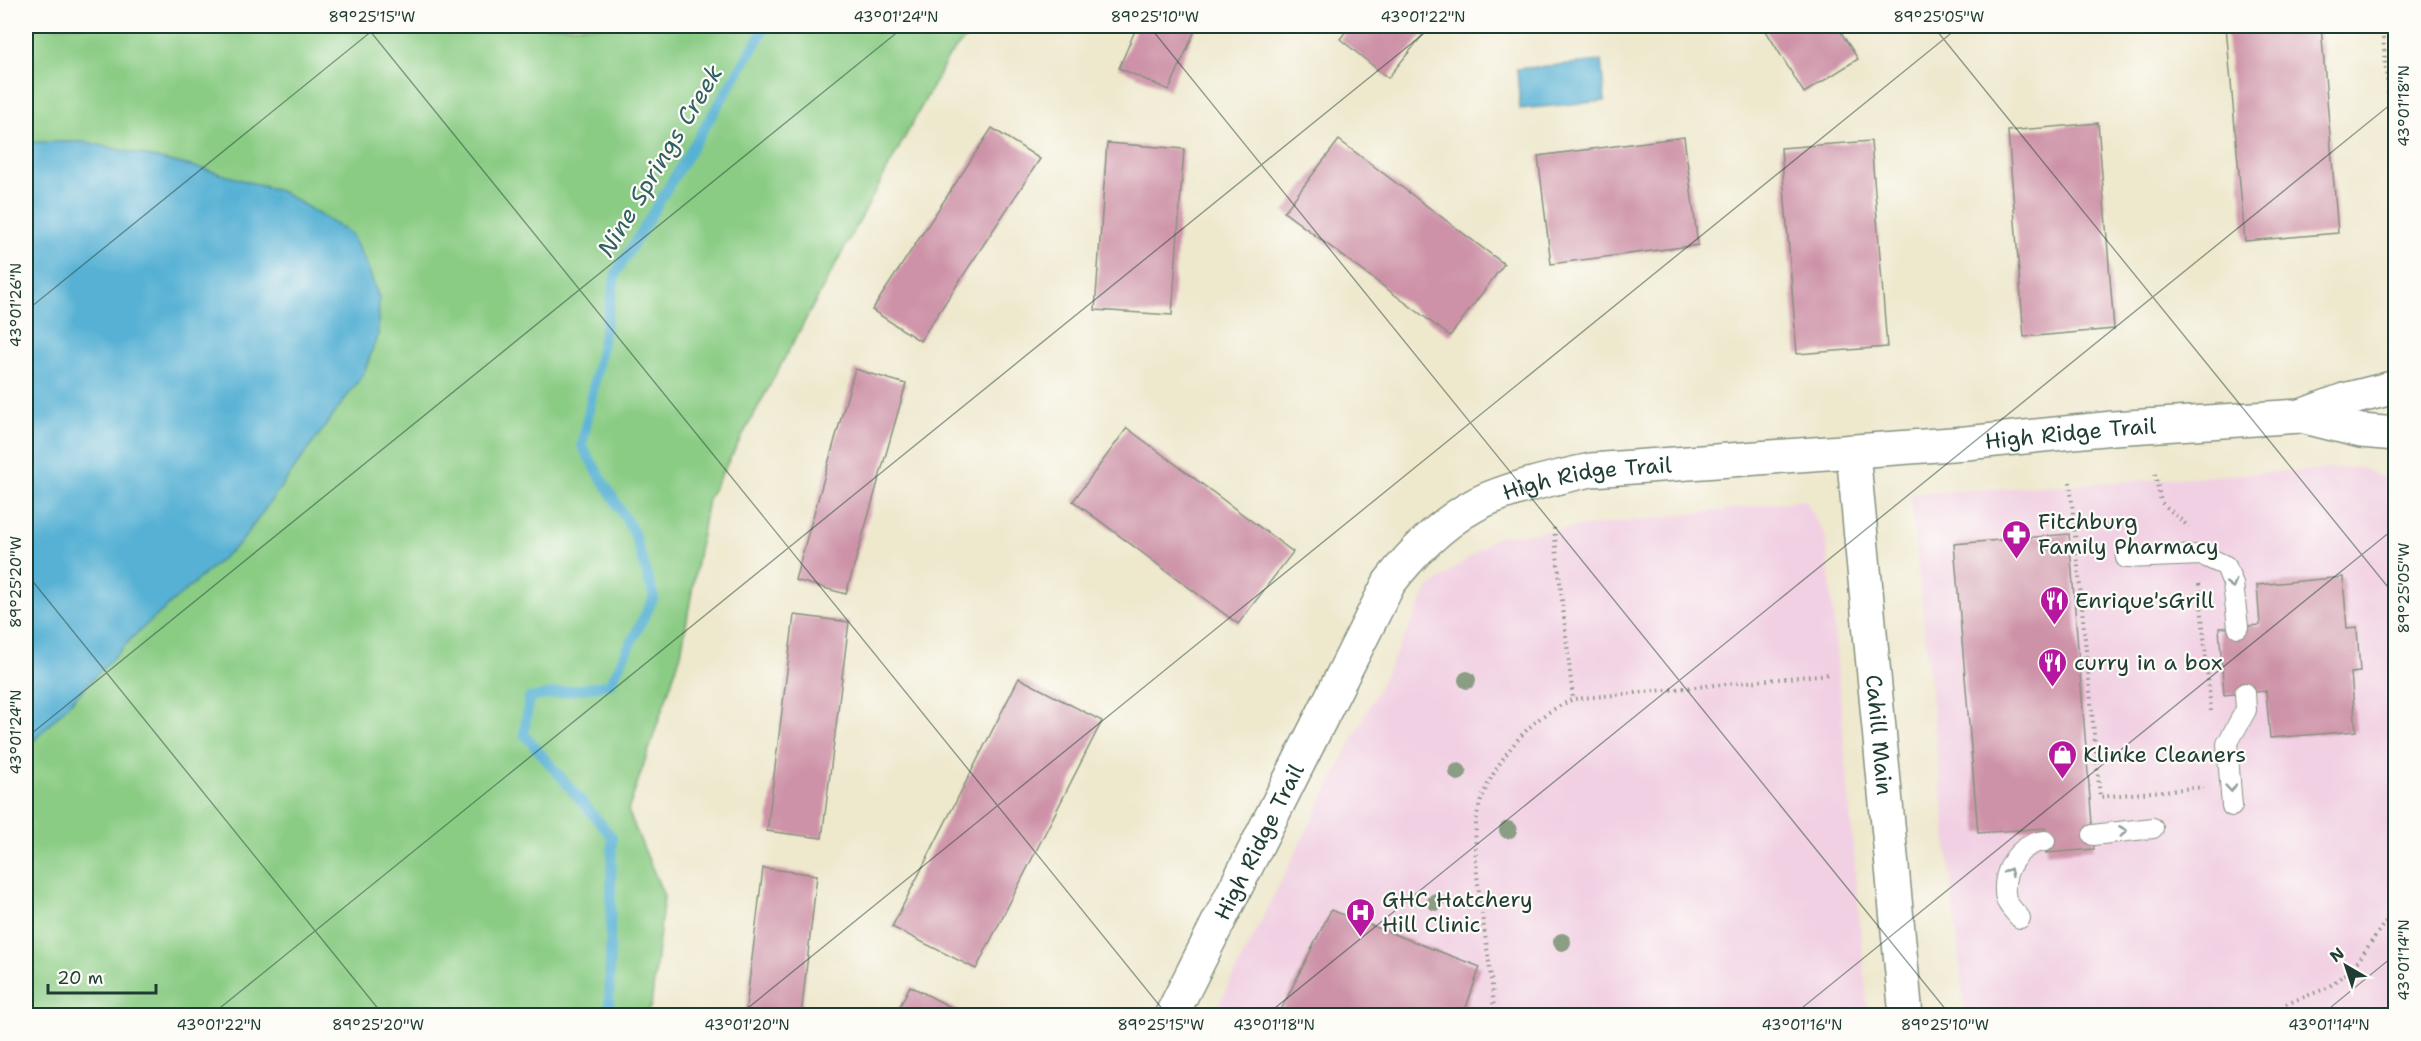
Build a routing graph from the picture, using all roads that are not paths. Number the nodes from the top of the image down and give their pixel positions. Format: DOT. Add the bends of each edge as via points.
graph roads {
  1 [pos="2396,387"];
  2 [pos="2301,416"];
  3 [pos="2396,434"];
  4 [pos="1853,452"];
  5 [pos="2126,558"];
  6 [pos="2238,627"];
  7 [pos="2245,693"];
  8 [pos="2232,806"];
  9 [pos="2154,828"];
  10 [pos="2093,835"];
  11 [pos="2046,841"];
  12 [pos="2020,918"];
  13 [pos="1171,1016"];
  14 [pos="1906,1016"];
  1 -- 2 [label="street, High Ridge Trail"];
  2 -- 3 [label="street, High Ridge Trail" via="2361,431"];
  2 -- 4 [label="street, High Ridge Trail" via="2113,428"];
  4 -- 13 [label="street, High Ridge Trail" via="1591,470 1475,504 1439,530 1389,583"];
  4 -- 14 [label="street, Cahill Main"];
  5 -- 6 [label="lane, one-way" via="2202,555 2226,566 2233,584"];
  7 -- 8 [label="lane, one-way" via="2246,710 2227,744"];
  10 -- 9 [label="lane, one-way"];
  12 -- 11 [label="lane, one-way" via="2006,902 2004,877 2020,851"];
}
